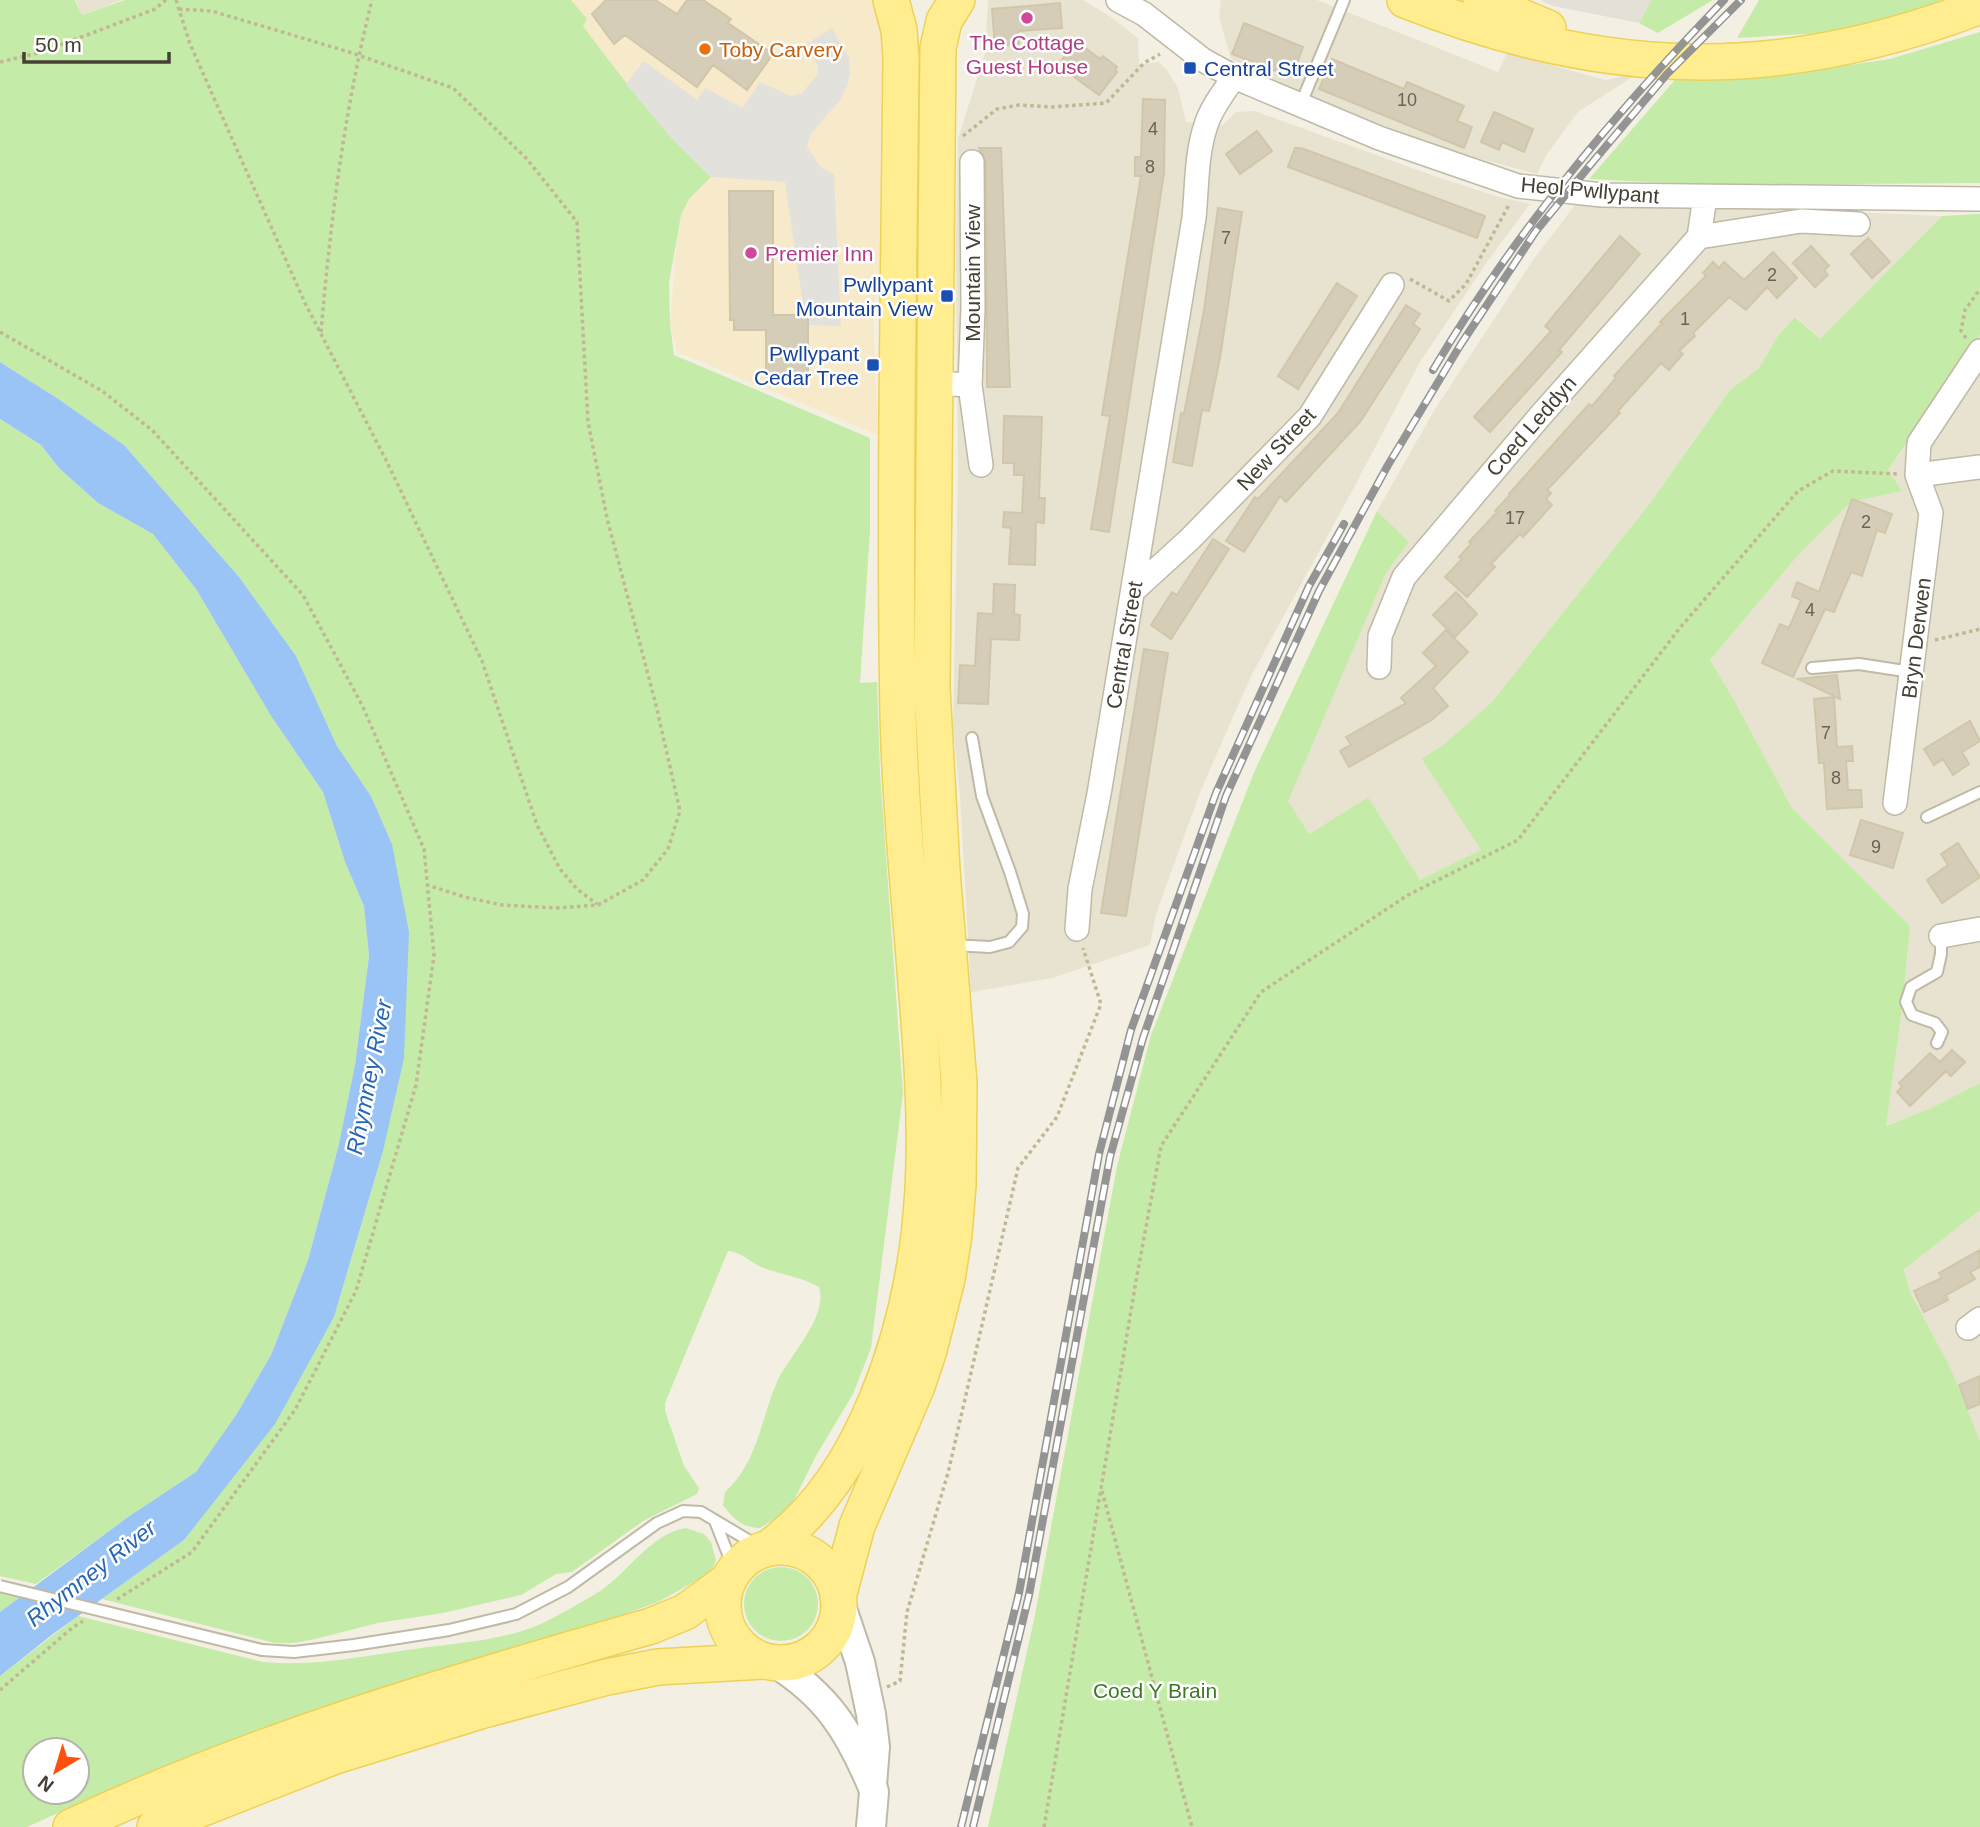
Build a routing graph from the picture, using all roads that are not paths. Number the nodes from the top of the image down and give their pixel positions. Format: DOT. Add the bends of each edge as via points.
graph roads {
  1 [pos="891,0"];
  2 [pos="957,0"];
  3 [pos="1118,0"];
  4 [pos="1343,0"];
  5 [pos="1405,0"];
  6 [pos="1481,0"];
  7 [pos="1980,6"];
  8 [pos="1612,57"];
  9 [pos="1234,77"];
  10 [pos="1300,106"];
  11 [pos="972,162"];
  12 [pos="1705,197"];
  13 [pos="1980,199"];
  14 [pos="1858,224"];
  15 [pos="1699,237"];
  16 [pos="1392,285"];
  17 [pos="1979,352"];
  18 [pos="934,383"];
  19 [pos="970,385"];
  20 [pos="981,466"];
  21 [pos="1980,467"];
  22 [pos="1917,475"];
  23 [pos="1133,591"];
  24 [pos="1379,667"];
  25 [pos="1812,668"];
  26 [pos="1911,672"];
  27 [pos="972,738"];
  28 [pos="1980,792"];
  29 [pos="1895,803"];
  30 [pos="1927,817"];
  31 [pos="1077,929"];
  32 [pos="1980,929"];
  33 [pos="1941,936"];
  34 [pos="948,945"];
  35 [pos="1937,1043"];
  36 [pos="715,1521"];
  37 [pos="766,1548"];
  38 [pos="730,1578"];
  39 [pos="0,1586"];
  40 [pos="838,1597"];
  41 [pos="769,1662"];
  42 [pos="872,1785"];
  43 [pos="71,1827"];
  44 [pos="155,1827"];
  45 [pos="871,1827"];
  1 -- 37 [label="main road" via="901,57 898,716 925,1100 924,1195 906,1308 869,1420 824,1495 794,1528"];
  2 -- 18 [label="main road" via="944,21 937,48"];
  3 -- 9 [label="street, Heol Pwllypant" via="1144,14 1203,61"];
  4 -- 10 [label="lane"];
  5 -- 8 [label="main road" via="1509,37"];
  6 -- 8 [label="main road"];
  7 -- 8 [label="main road" via="1882,39 1788,57 1690,62"];
  9 -- 10 [label="street, Heol Pwllypant"];
  9 -- 23 [label="street, Central Street" via="1212,111 1202,142 1194,218"];
  10 -- 12 [label="street, Heol Pwllypant" via="1518,186 1602,195"];
  11 -- 19 [label="street, Mountain View"];
  12 -- 13 [label="street, Heol Pwllypant"];
  12 -- 15 [label="street"];
  14 -- 15 [label="street" via="1801,221"];
  15 -- 24 [label="street, Coed Leddyn" via="1404,577 1380,636"];
  16 -- 23 [label="street, New Street" via="1310,416"];
  17 -- 22 [label="street" via="1919,443"];
  18 -- 19 [label="street"];
  18 -- 34 [label="main road" via="932,688"];
  19 -- 20 [label="street, Mountain View"];
  21 -- 22 [label="street"];
  22 -- 26 [label="street, Bryn Derwen" via="1931,513"];
  23 -- 31 [label="street, Central Street" via="1080,889"];
  25 -- 26 [label="lane" via="1859,664"];
  26 -- 29 [label="street, Bryn Derwen"];
  27 -- 34 [label="lane" via="982,796 1023,914 1022,927 1009,942 990,947"];
  28 -- 30 [label="lane"];
  32 -- 33 [label="street"];
  33 -- 35 [label="lane" via="1937,972 1911,987 1906,1002 1912,1015 1939,1027 1942,1032"];
  34 -- 40 [label="main road" via="960,1104 949,1268 923,1368 857,1526"];
  36 -- 37 [label="lane"];
  36 -- 38 [label="lane" via="729,1554"];
  36 -- 39 [label="lane, bridge" via="693,1510 673,1514 545,1601 495,1620 354,1646 294,1652 262,1650"];
  37 -- 38 [label="main road" via="745,1559"];
  37 -- 40 [label="main road" via="791,1547 811,1556 829,1575"];
  38 -- 41 [label="main road" via="724,1593 726,1622 742,1647"];
  38 -- 43 [label="main road" via="685,1612 651,1626 346,1716 217,1763"];
  40 -- 41 [label="main road" via="837,1618 823,1644 800,1660"];
  40 -- 42 [label="street" via="867,1696 875,1747"];
  41 -- 42 [label="street" via="806,1684 832,1710"];
  41 -- 44 [label="main road" via="647,1669 480,1711 335,1756"];
  42 -- 45 [label="street"];
}
